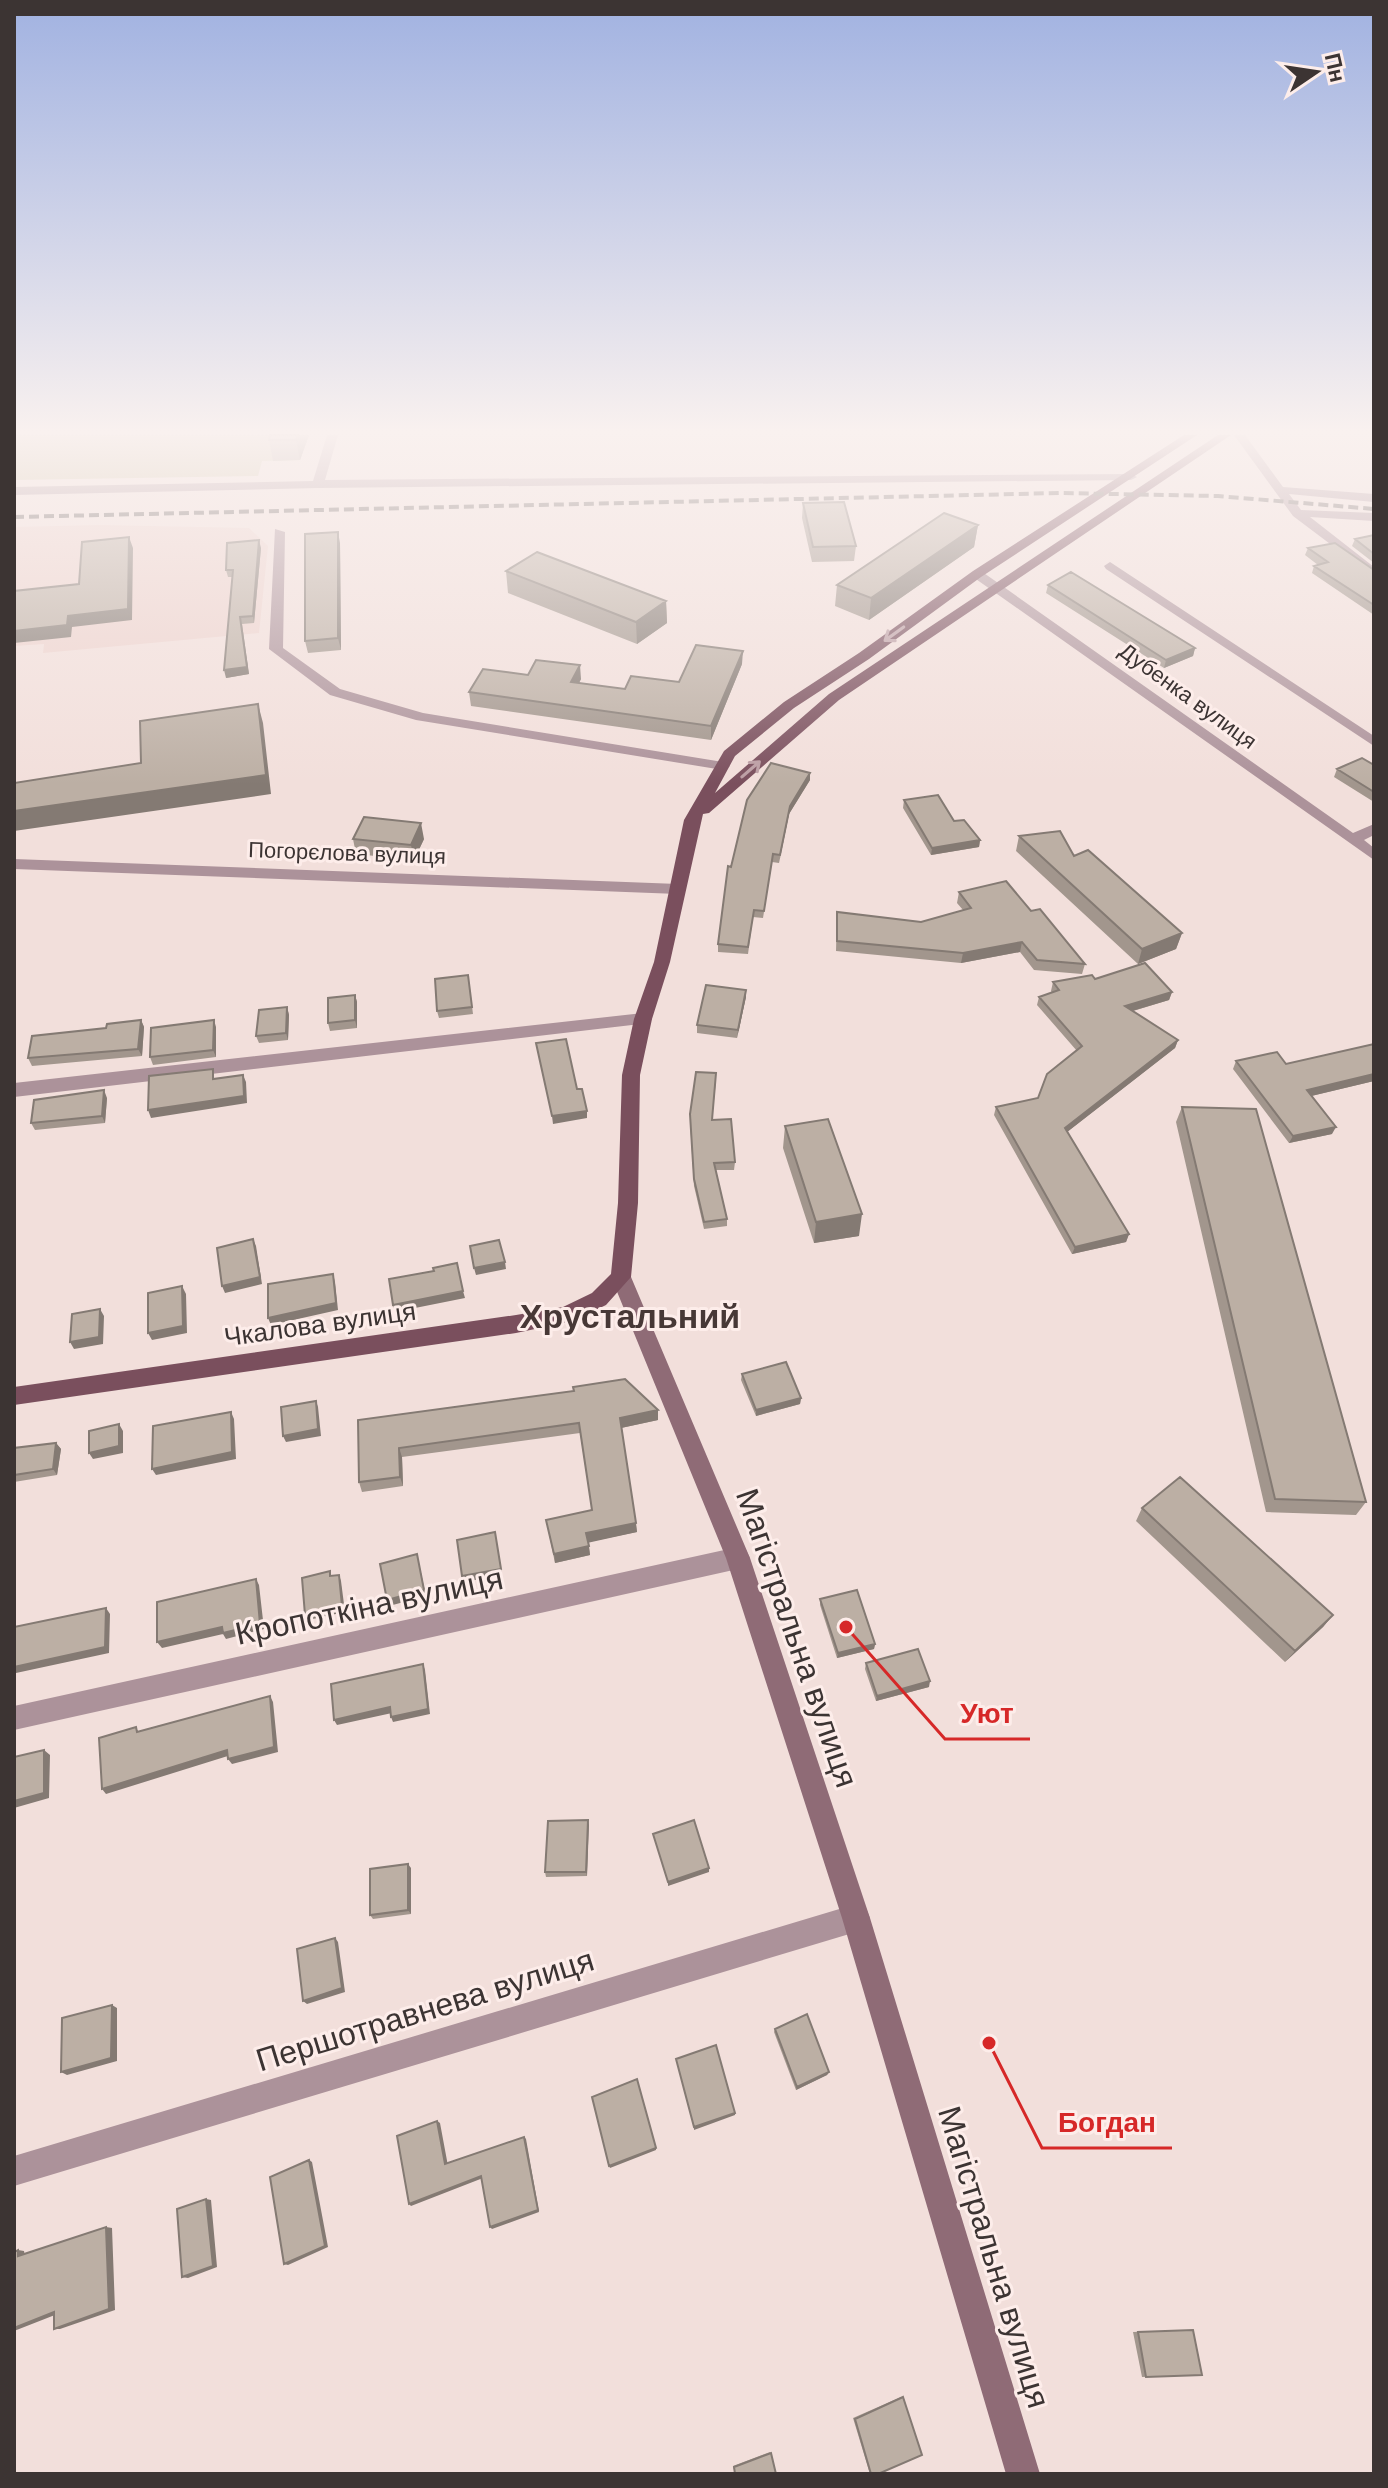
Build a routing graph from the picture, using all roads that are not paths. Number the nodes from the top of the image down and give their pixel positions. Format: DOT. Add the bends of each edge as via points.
graph roads {
  1 [pos="279,551"];
  2 [pos="1013,551"];
  3 [pos="1051,551"];
  4 [pos="1346,551"];
  5 [pos="1110,566"];
  6 [pos="1374,573"];
  7 [pos="977,574"];
  8 [pos="997,587"];
  9 [pos="1374,742"];
  10 [pos="723,766"];
  11 [pos="692,820"];
  12 [pos="1374,829"];
  13 [pos="1352,840"];
  14 [pos="1374,855"];
  15 [pos="14,864"];
  16 [pos="678,889"];
  17 [pos="643,1019"];
  18 [pos="14,1090"];
  19 [pos="621,1277"];
  20 [pos="14,1396"];
  21 [pos="738,1558"];
  22 [pos="14,1718"];
  23 [pos="856,1918"];
  24 [pos="14,2171"];
  25 [pos="1023,2474"];
  1 -- 10 [label="street" via="276,649 335,692 421,717"];
  2 -- 7 [label="main road, Магістральна вулиця"];
  3 -- 8 [label="main road"];
  4 -- 6 [label="street"];
  5 -- 9 [label="street"];
  7 -- 8 [label="street, Дубенка вулиця"];
  7 -- 10 [label="main road, Магістральна вулиця, one-way" via="789,705 729,754"];
  11 -- 8 [label="main road, one-way" via="834,697"];
  8 -- 13 [label="street, Дубенка вулиця"];
  10 -- 11 [label="main road, Магістральна вулиця"];
  11 -- 16 [label="main road, Магістральна вулиця"];
  12 -- 13 [label="street"];
  13 -- 14 [label="street, Дубенка вулиця"];
  15 -- 16 [label="street, Погорєлова вулиця"];
  16 -- 17 [label="main road, Магістральна вулиця"];
  17 -- 18 [label="street"];
  17 -- 19 [label="main road, Магістральна вулиця" via="631,1075"];
  19 -- 20 [label="main road, Чкалова вулиця" via="599,1299 566,1315"];
  19 -- 21 [label="street, Магістральна вулиця"];
  21 -- 22 [label="street, Кропоткіна вулиця"];
  21 -- 23 [label="street, Магістральна вулиця"];
  23 -- 24 [label="street, Першотравнева вулиця"];
  23 -- 25 [label="street, Магістральна вулиця"];
}
